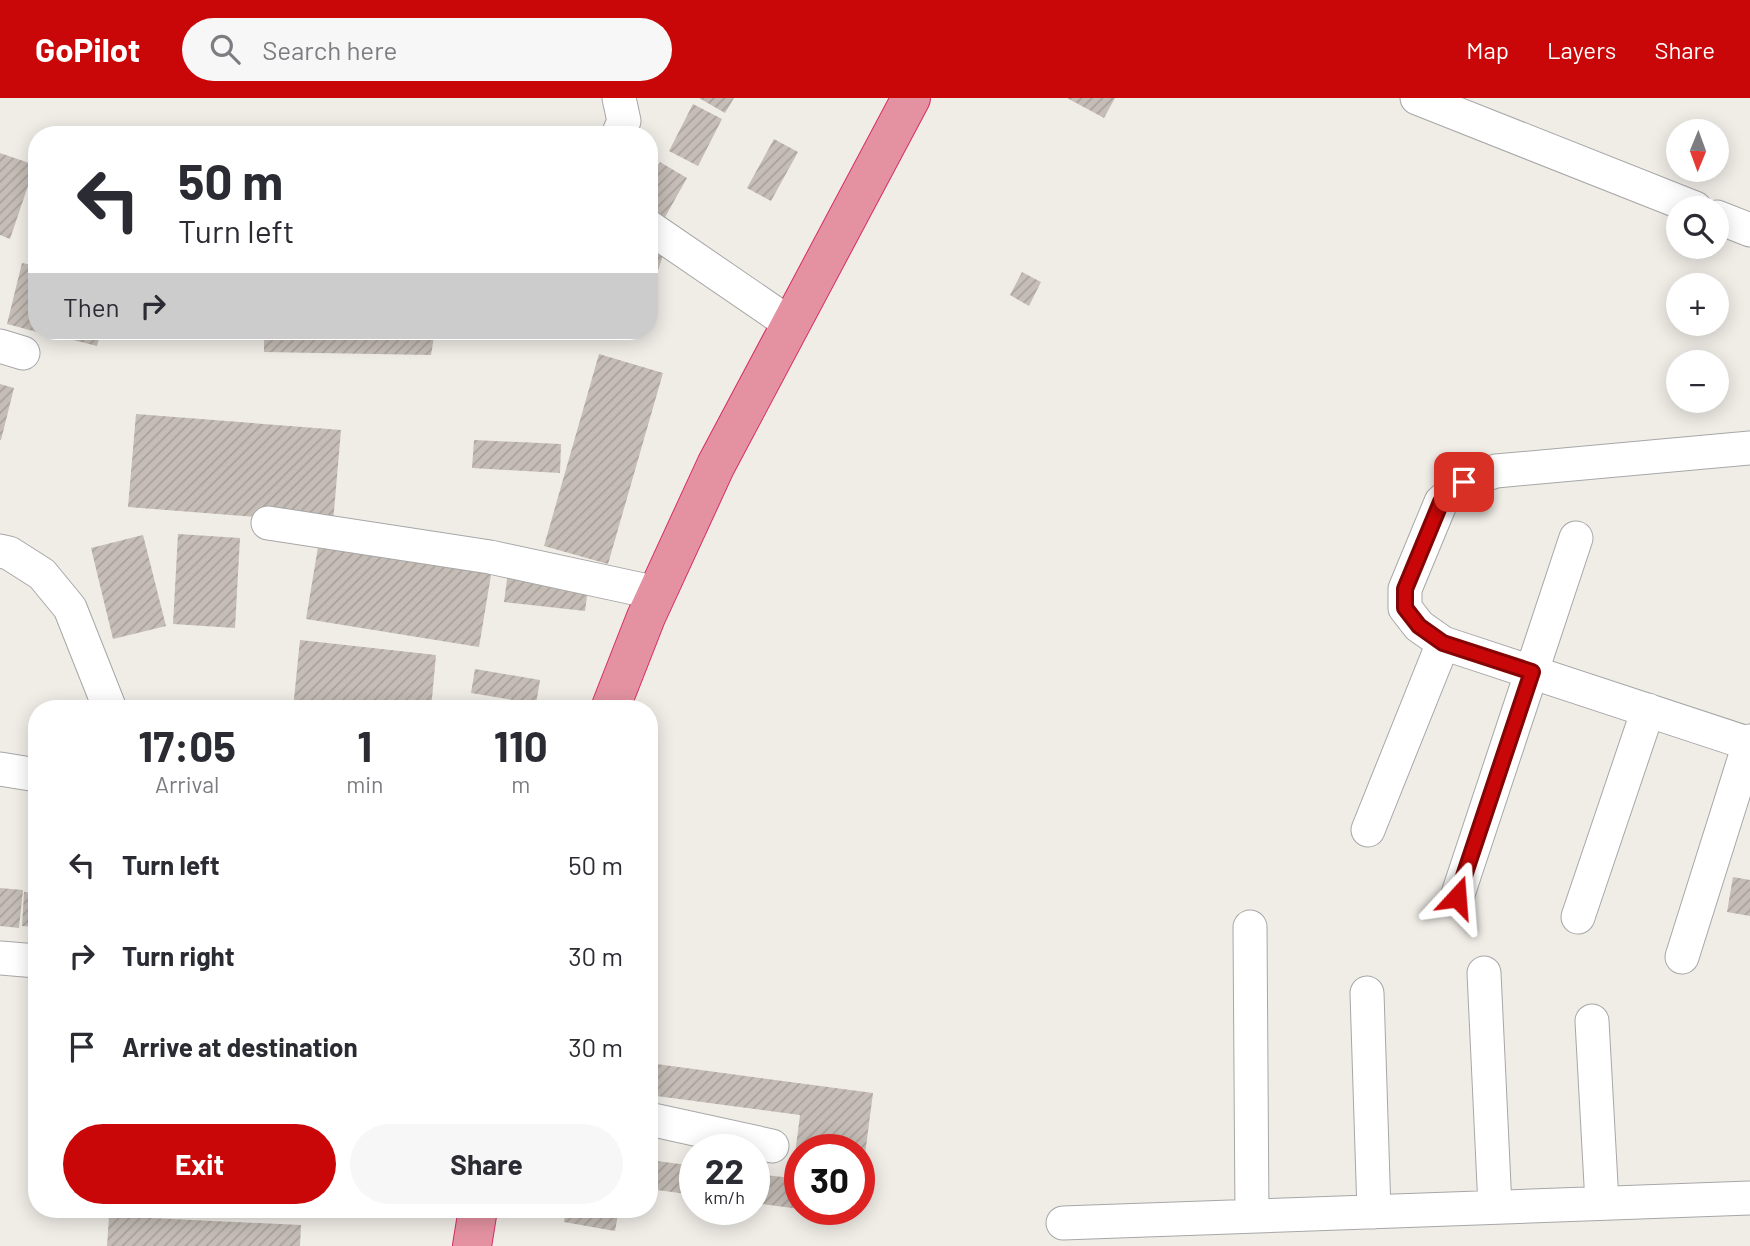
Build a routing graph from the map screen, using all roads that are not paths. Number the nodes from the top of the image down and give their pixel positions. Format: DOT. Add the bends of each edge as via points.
graph roads {
  1 [pos="911,98"];
  2 [pos="1417,98"];
  3 [pos="1666,197"];
  4 [pos="1729,222"];
  5 [pos="1750,230"];
  6 [pos="658,234"];
  7 [pos="789,323"];
  8 [pos="1750,448"];
  9 [pos="268,523"];
  10 [pos="1576,538"];
  11 [pos="0,551"];
  12 [pos="657,593"];
  13 [pos="1443,643"];
  14 [pos="1532,672"];
  15 [pos="106,700"];
  16 [pos="614,700"];
  17 [pos="1648,710"];
  18 [pos="1750,743"];
  19 [pos="0,769"];
  20 [pos="28,774"];
  21 [pos="1368,830"];
  22 [pos="1457,897"];
  23 [pos="1578,917"];
  24 [pos="1250,927"];
  25 [pos="1682,957"];
  26 [pos="0,958"];
  27 [pos="28,960"];
  28 [pos="1485,973"];
  29 [pos="1367,993"];
  30 [pos="1592,1021"];
  31 [pos="658,1121"];
  32 [pos="772,1146"];
  33 [pos="1750,1198"];
  34 [pos="1602,1203"];
  35 [pos="1495,1207"];
  36 [pos="1374,1212"];
  37 [pos="1252,1216"];
  38 [pos="477,1218"];
  39 [pos="1063,1223"];
  40 [pos="472,1246"];
  1 -- 7 [label="highway"];
  2 -- 3 [label="street"];
  4 -- 5 [label="street"];
  6 -- 7 [label="street"];
  7 -- 12 [label="highway"];
  8 -- 13 [label="street" via="1496,471 1464,482 1441,502 1405,589 1405,608 1419,626"];
  9 -- 12 [label="street" via="490,557"];
  10 -- 14 [label="street"];
  11 -- 15 [label="street" via="42,574 70,608"];
  12 -- 16 [label="highway"];
  13 -- 14 [label="street"];
  13 -- 21 [label="street"];
  14 -- 17 [label="street"];
  14 -- 22 [label="street"];
  17 -- 18 [label="street"];
  17 -- 23 [label="street"];
  18 -- 25 [label="street"];
  19 -- 20 [label="street"];
  24 -- 37 [label="street"];
  26 -- 27 [label="street"];
  28 -- 35 [label="street"];
  29 -- 36 [label="street"];
  30 -- 34 [label="street"];
  31 -- 32 [label="street"];
  33 -- 34 [label="street"];
  34 -- 35 [label="street"];
  35 -- 36 [label="street"];
  36 -- 37 [label="street"];
  37 -- 39 [label="street"];
  38 -- 40 [label="highway"];
}
